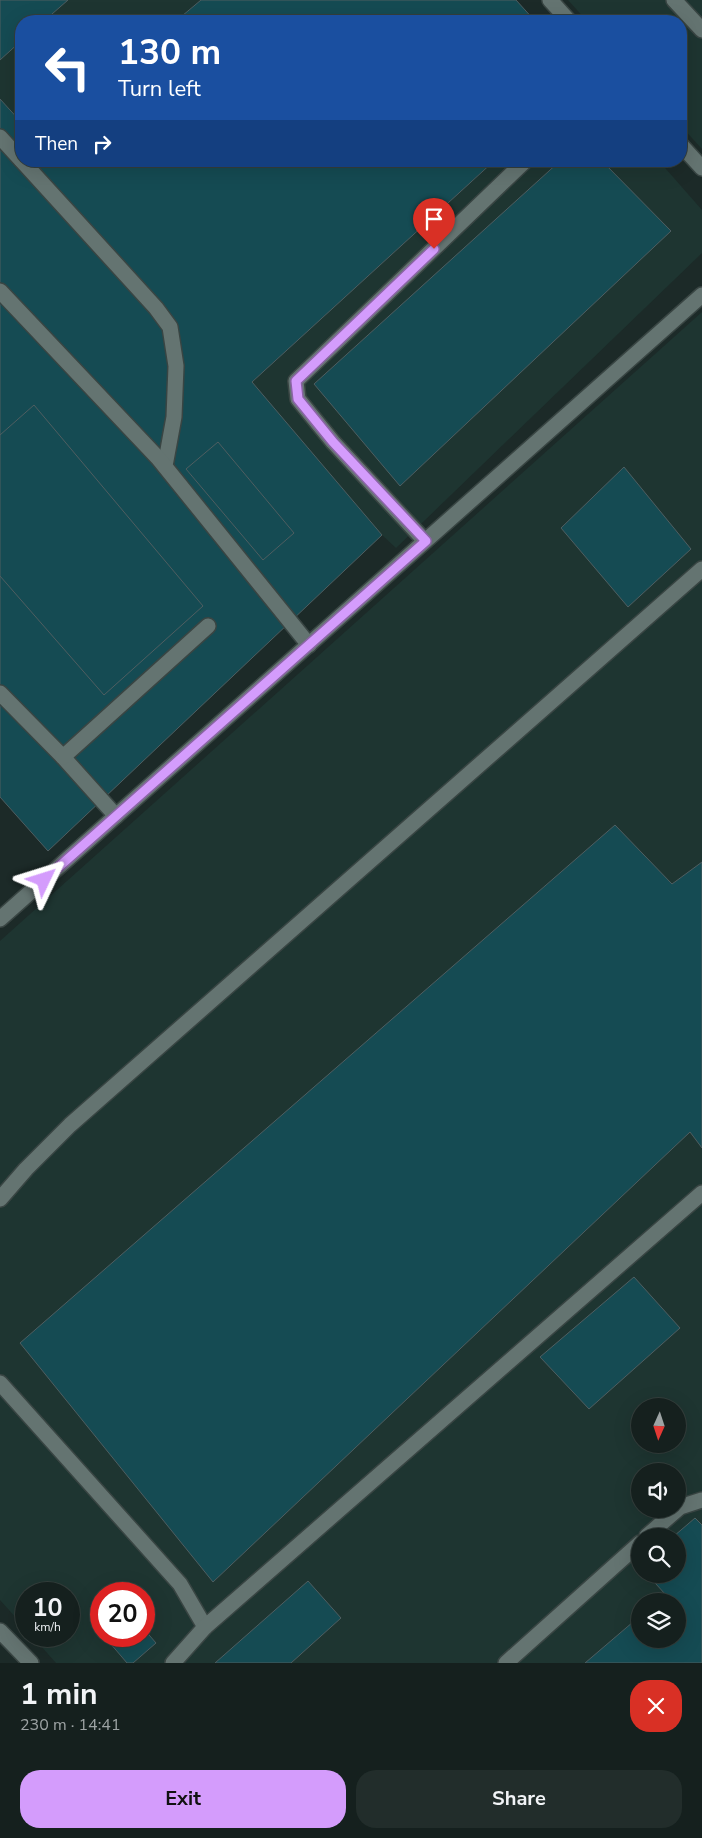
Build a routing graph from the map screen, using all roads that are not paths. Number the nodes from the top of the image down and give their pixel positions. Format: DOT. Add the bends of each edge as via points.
graph roads {
  1 [pos="550,0"];
  2 [pos="674,0"];
  3 [pos="564,15"];
  4 [pos="702,30"];
  5 [pos="0,137"];
  6 [pos="687,152"];
  7 [pos="15,153"];
  8 [pos="27,167"];
  9 [pos="519,167"];
  10 [pos="702,168"];
  11 [pos="0,290"];
  12 [pos="702,295"];
  13 [pos="165,466"];
  14 [pos="426,541"];
  15 [pos="702,569"];
  16 [pos="208,626"];
  17 [pos="309,645"];
  18 [pos="0,693"];
  19 [pos="63,757"];
  20 [pos="116,816"];
  21 [pos="0,919"];
  22 [pos="702,1193"];
  23 [pos="0,1199"];
  24 [pos="0,1383"];
  25 [pos="702,1500"];
  26 [pos="656,1528"];
  27 [pos="631,1551"];
  28 [pos="205,1627"];
  29 [pos="0,1631"];
  30 [pos="31,1663"];
  31 [pos="173,1663"];
  32 [pos="506,1663"];
  1 -- 3 [label="lane"];
  2 -- 4 [label="lane"];
  5 -- 7 [label="lane"];
  6 -- 10 [label="lane"];
  8 -- 13 [label="lane" via="170,327 176,366 174,417"];
  9 -- 14 [label="lane" via="296,381 298,399 333,442"];
  11 -- 13 [label="lane"];
  12 -- 14 [label="lane"];
  13 -- 17 [label="lane"];
  14 -- 17 [label="lane"];
  15 -- 23 [label="lane" via="70,1125"];
  16 -- 19 [label="lane"];
  17 -- 20 [label="lane"];
  18 -- 19 [label="lane"];
  19 -- 20 [label="lane"];
  20 -- 21 [label="lane"];
  22 -- 28 [label="lane"];
  24 -- 28 [label="lane" via="180,1584"];
  25 -- 26 [label="lane" via="680,1507"];
  27 -- 32 [label="lane"];
  28 -- 31 [label="lane"];
  29 -- 30 [label="lane"];
}
